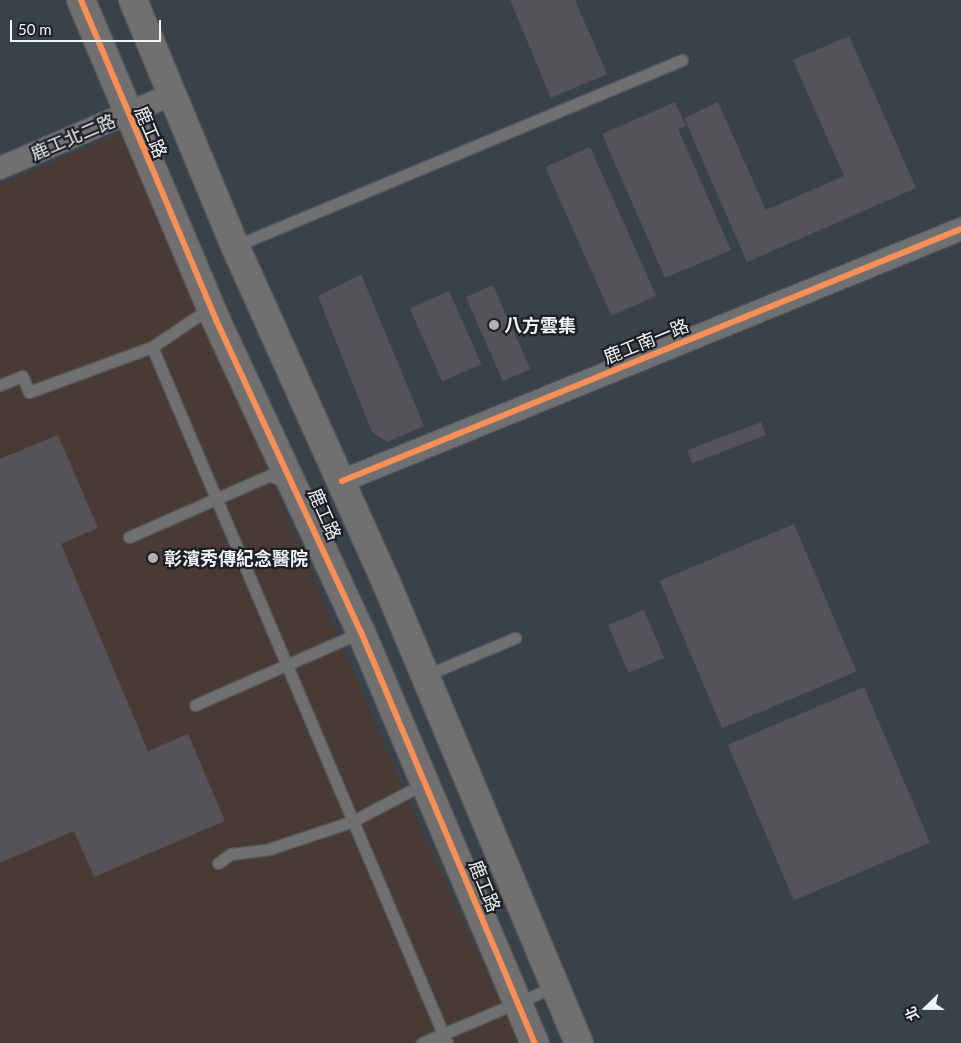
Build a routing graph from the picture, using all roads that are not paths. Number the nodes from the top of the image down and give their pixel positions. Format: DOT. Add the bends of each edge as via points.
graph roads {
  1 [pos="81,0"];
  2 [pos="132,0"];
  3 [pos="682,60"];
  4 [pos="173,94"];
  5 [pos="127,115"];
  6 [pos="0,168"];
  7 [pos="961,229"];
  8 [pos="235,246"];
  9 [pos="216,320"];
  10 [pos="152,347"];
  11 [pos="0,385"];
  12 [pos="342,481"];
  13 [pos="298,489"];
  14 [pos="219,501"];
  15 [pos="129,537"];
  16 [pos="362,632"];
  17 [pos="515,638"];
  18 [pos="289,667"];
  19 [pos="424,676"];
  20 [pos="195,704"];
  21 [pos="426,782"];
  22 [pos="353,821"];
  23 [pos="218,863"];
  24 [pos="556,986"];
  25 [pos="517,1000"];
  26 [pos="445,1039"];
  27 [pos="422,1043"];
  28 [pos="535,1043"];
  29 [pos="579,1043"];
  1 -- 5 [label="street, 鹿工路"];
  2 -- 4 [label="street, 鹿工路"];
  3 -- 8 [label="lane"];
  4 -- 5 [label="street, 鹿工北二路"];
  4 -- 8 [label="street, 鹿工路"];
  5 -- 6 [label="street, 鹿工北二路"];
  5 -- 9 [label="street, 鹿工路"];
  7 -- 12 [label="street, 鹿工南一路"];
  8 -- 12 [label="street, 鹿工路"];
  9 -- 10 [label="lane" via="201,314"];
  9 -- 13 [label="street, 鹿工路"];
  10 -- 11 [label="lane" via="29,392 22,376"];
  10 -- 14 [label="lane"];
  12 -- 19 [label="street, 鹿工路"];
  13 -- 14 [label="lane" via="270,475"];
  13 -- 16 [label="street, 鹿工路"];
  14 -- 15 [label="lane"];
  14 -- 18 [label="lane"];
  16 -- 18 [label="lane"];
  16 -- 21 [label="street, 鹿工路"];
  17 -- 19 [label="lane"];
  18 -- 20 [label="lane"];
  18 -- 22 [label="lane"];
  19 -- 24 [label="street, 鹿工路"];
  21 -- 22 [label="lane"];
  21 -- 25 [label="street, 鹿工路"];
  22 -- 23 [label="lane" via="269,848 231,854"];
  22 -- 26 [label="lane"];
  24 -- 25 [label="lane"];
  24 -- 29 [label="street, 鹿工路"];
  25 -- 26 [label="lane"];
  25 -- 28 [label="street, 鹿工路"];
  26 -- 27 [label="lane"];
}
